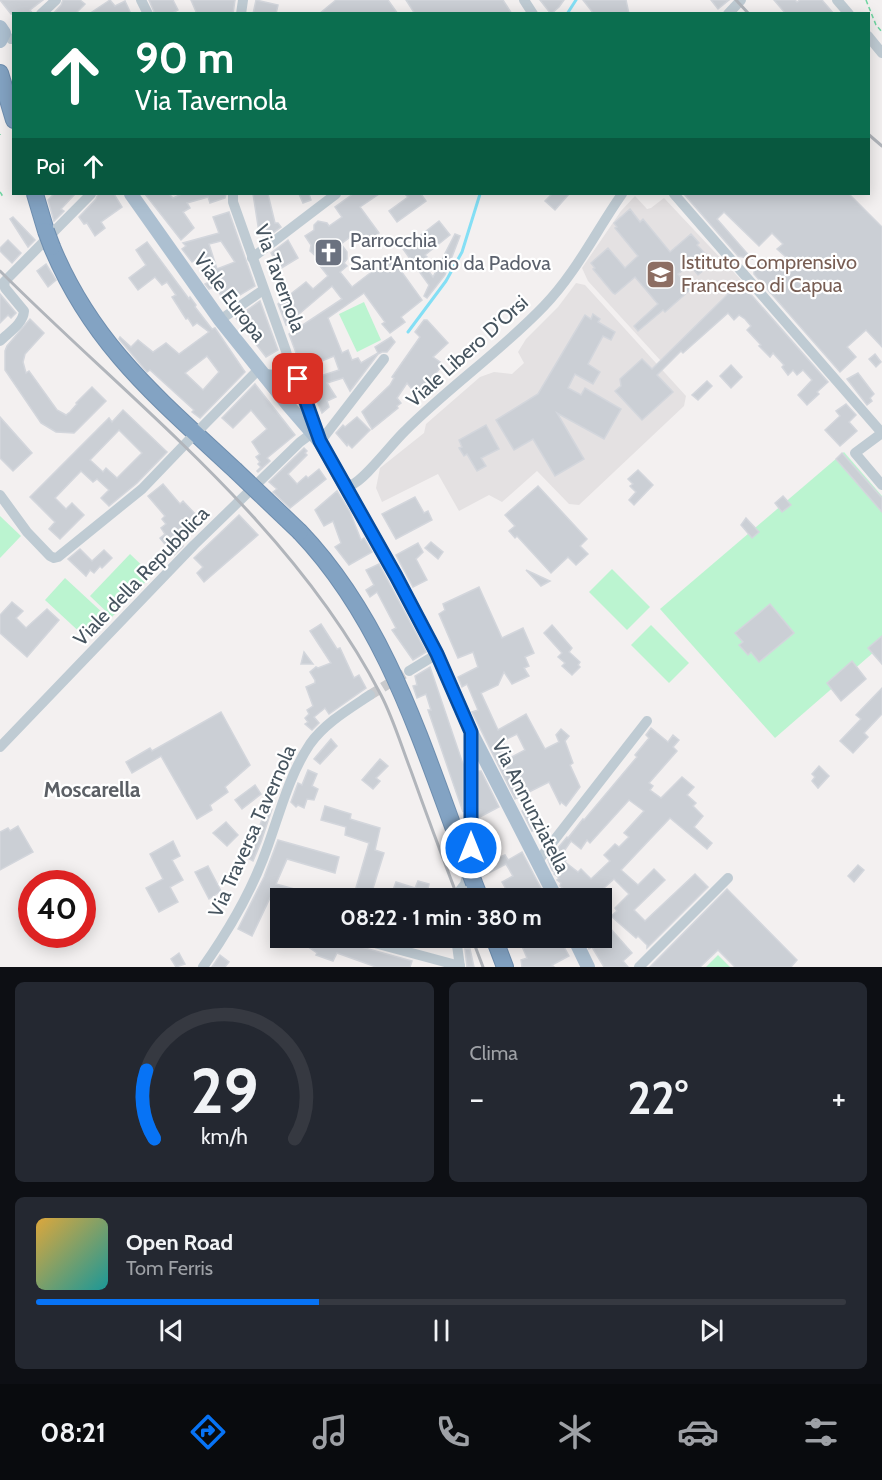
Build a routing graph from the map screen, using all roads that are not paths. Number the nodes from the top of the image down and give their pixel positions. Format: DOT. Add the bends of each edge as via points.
graph roads {
  1 [pos="56,0"];
  2 [pos="156,0"];
  3 [pos="741,0"];
  4 [pos="837,0"];
  5 [pos="144,7"];
  6 [pos="43,12"];
  7 [pos="730,12"];
  8 [pos="847,12"];
  9 [pos="870,38"];
  10 [pos="882,53"];
  11 [pos="0,73"];
  12 [pos="12,113"];
  13 [pos="35,195"];
  14 [pos="91,195"];
  15 [pos="132,195"];
  16 [pos="335,195"];
  17 [pos="621,195"];
  18 [pos="675,195"];
  19 [pos="231,196"];
  20 [pos="252,258"];
  21 [pos="263,290"];
  22 [pos="220,320"];
  23 [pos="0,340"];
  24 [pos="384,359"];
  25 [pos="287,369"];
  26 [pos="268,377"];
  27 [pos="304,397"];
  28 [pos="288,405"];
  29 [pos="201,428"];
  30 [pos="882,433"];
  31 [pos="315,438"];
  32 [pos="190,439"];
  33 [pos="362,479"];
  34 [pos="342,480"];
  35 [pos="882,485"];
  36 [pos="0,495"];
  37 [pos="357,507"];
  38 [pos="437,654"];
  39 [pos="409,671"];
  40 [pos="370,695"];
  41 [pos="647,722"];
  42 [pos="471,732"];
  43 [pos="0,747"];
  44 [pos="538,861"];
  45 [pos="728,878"];
  46 [pos="462,888"];
  47 [pos="476,888"];
  48 [pos="551,888"];
  49 [pos="393,948"];
  50 [pos="457,948"];
  51 [pos="498,948"];
  52 [pos="579,948"];
  53 [pos="460,966"];
  54 [pos="203,967"];
  55 [pos="505,967"];
  56 [pos="588,967"];
  57 [pos="639,967"];
  1 -- 6 [label="street"];
  2 -- 5 [label="street"];
  3 -- 7 [label="street"];
  4 -- 8 [label="street"];
  9 -- 10 [label="street"];
  11 -- 12 [label="highway"];
  13 -- 47 [label="highway, bridge" via="60,267 85,313 115,353 137,379 300,532 348,593 395,675"];
  14 -- 23 [label="street" via="4,282 24,315"];
  15 -- 22 [label="main road, Viale Europa"];
  16 -- 20 [label="street"];
  17 -- 33 [label="street, Viale Libero D'Orsi" via="567,279 544,306 407,428"];
  18 -- 30 [label="street"];
  19 -- 20 [label="street, Via Tavernola"];
  20 -- 21 [label="street, Via Tavernola"];
  21 -- 22 [label="street"];
  21 -- 25 [label="street, Via Tavernola" via="286,351"];
  22 -- 26 [label="main road, Viale Europa"];
  24 -- 31 [label="street"];
  25 -- 26 [label="main road"];
  25 -- 27 [label="main road, Via Tavernola" via="295,375"];
  26 -- 28 [label="main road, Viale Europa"];
  26 -- 29 [label="street"];
  27 -- 28 [label="main road" via="297,406"];
  27 -- 31 [label="main road, Via Tavernola"];
  28 -- 31 [label="main road, Viale Europa"];
  30 -- 35 [label="street" via="855,453"];
  31 -- 34 [label="main road, Viale Europa"];
  31 -- 43 [label="street, Viale della Repubblica" via="300,442 194,545"];
  32 -- 36 [label="street" via="142,489 54,558 27,532"];
  33 -- 34 [label="street" via="351,485"];
  33 -- 37 [label="street"];
  34 -- 37 [label="main road"];
  37 -- 38 [label="main road"];
  38 -- 39 [label="street"];
  38 -- 42 [label="main road"];
  40 -- 54 [label="street, Via Traversa Tavernola" via="328,725 300,761 244,902"];
  41 -- 44 [label="street"];
  42 -- 44 [label="main road, Via Annunziatella"];
  42 -- 46 [label="street" via="470,864"];
  44 -- 48 [label="main road, Via Annunziatella"];
  45 -- 57 [label="street"];
  49 -- 53 [label="street"];
  50 -- 53 [label="street"];
  51 -- 55 [label="highway"];
  52 -- 56 [label="main road"];
}
